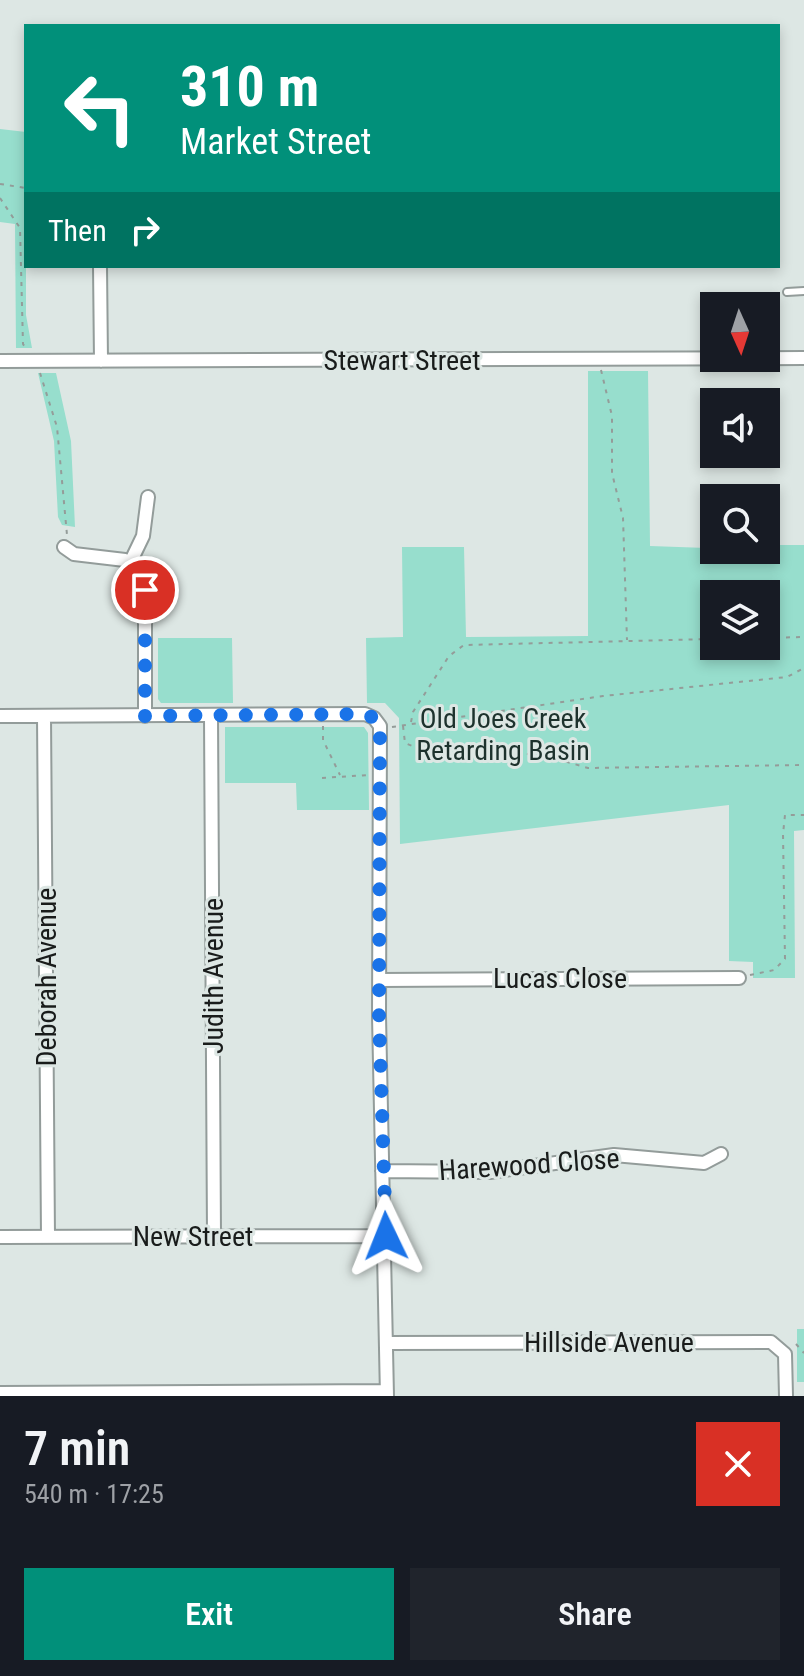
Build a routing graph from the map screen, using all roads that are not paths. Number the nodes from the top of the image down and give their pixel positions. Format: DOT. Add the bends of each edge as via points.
graph roads {
  1 [pos="100,268"];
  2 [pos="804,291"];
  3 [pos="787,292"];
  4 [pos="804,358"];
  5 [pos="0,361"];
  6 [pos="101,361"];
  7 [pos="148,497"];
  8 [pos="64,547"];
  9 [pos="130,563"];
  10 [pos="0,716"];
  11 [pos="44,716"];
  12 [pos="145,716"];
  13 [pos="211,716"];
  14 [pos="739,978"];
  15 [pos="380,980"];
  16 [pos="721,1154"];
  17 [pos="382,1171"];
  18 [pos="214,1236"];
  19 [pos="386,1236"];
  20 [pos="0,1237"];
  21 [pos="48,1237"];
  22 [pos="386,1343"];
  23 [pos="0,1393"];
  24 [pos="387,1394"];
  25 [pos="786,1396"];
  1 -- 6 [label="street"];
  2 -- 3 [label="lane"];
  4 -- 6 [label="street, Stewart Street"];
  5 -- 6 [label="street, Stewart Street"];
  7 -- 9 [label="street" via="143,536"];
  8 -- 9 [label="street" via="74,554"];
  9 -- 12 [label="street" via="145,590"];
  10 -- 11 [label="street"];
  11 -- 12 [label="street"];
  11 -- 21 [label="street, Deborah Avenue"];
  12 -- 13 [label="street"];
  13 -- 15 [label="street" via="365,714 380,726"];
  13 -- 18 [label="street, Judith Avenue"];
  14 -- 15 [label="street, Lucas Close"];
  15 -- 17 [label="street"];
  16 -- 17 [label="street, Harewood Close" via="704,1163 614,1155 490,1172"];
  17 -- 19 [label="street"];
  18 -- 19 [label="street, New Street"];
  18 -- 21 [label="street, New Street"];
  19 -- 22 [label="street"];
  20 -- 21 [label="street, New Street"];
  22 -- 24 [label="street"];
  22 -- 25 [label="street, Hillside Avenue" via="771,1342 785,1354"];
  23 -- 24 [label="street"];
}
